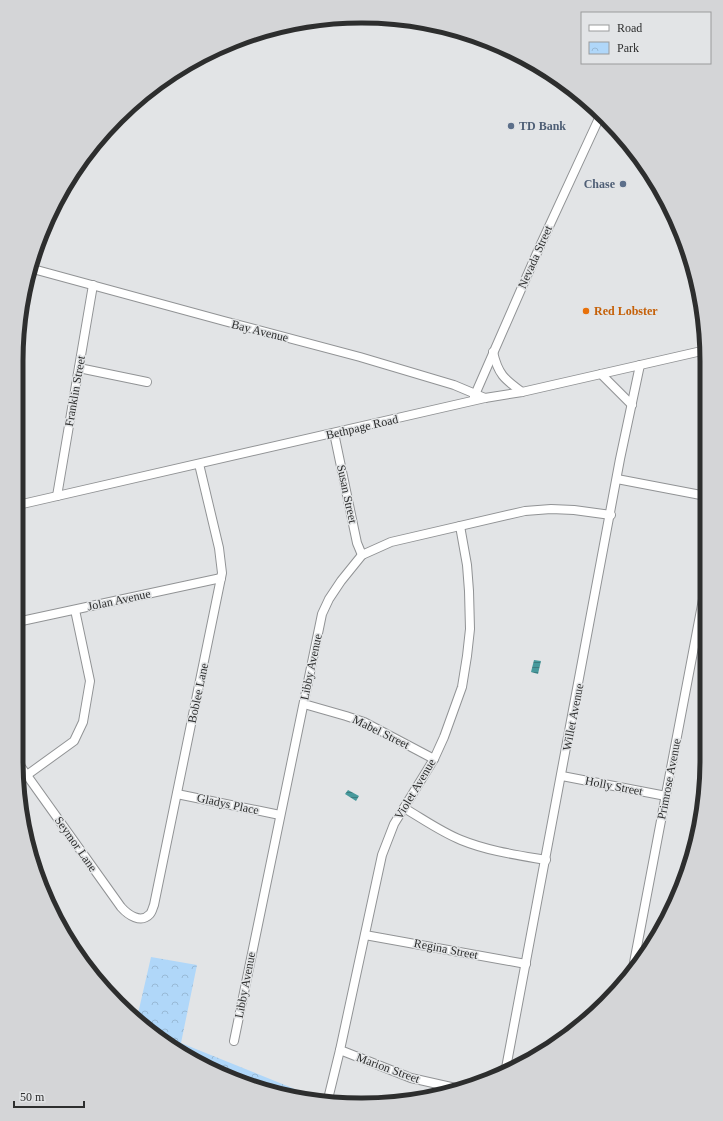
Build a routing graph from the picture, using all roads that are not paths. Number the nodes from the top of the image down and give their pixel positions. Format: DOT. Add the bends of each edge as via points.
graph roads {
  1 [pos="598,120"];
  2 [pos="36,270"];
  3 [pos="93,285"];
  4 [pos="700,351"];
  5 [pos="493,352"];
  6 [pos="640,365"];
  7 [pos="79,368"];
  8 [pos="601,374"];
  9 [pos="147,382"];
  10 [pos="522,392"];
  11 [pos="475,394"];
  12 [pos="486,398"];
  13 [pos="472,402"];
  14 [pos="632,405"];
  15 [pos="334,433"];
  16 [pos="199,464"];
  17 [pos="617,480"];
  18 [pos="700,495"];
  19 [pos="57,496"];
  20 [pos="23,504"];
  21 [pos="611,515"];
  22 [pos="460,526"];
  23 [pos="362,555"];
  24 [pos="221,578"];
  25 [pos="74,610"];
  26 [pos="700,616"];
  27 [pos="23,621"];
  28 [pos="304,704"];
  29 [pos="434,759"];
  30 [pos="23,771"];
  31 [pos="27,776"];
  32 [pos="562,776"];
  33 [pos="177,794"];
  34 [pos="666,796"];
  35 [pos="404,808"];
  36 [pos="280,815"];
  37 [pos="546,860"];
  38 [pos="143,918"];
  39 [pos="365,935"];
  40 [pos="635,960"];
  41 [pos="526,964"];
  42 [pos="234,1041"];
  43 [pos="340,1050"];
  44 [pos="507,1065"];
  45 [pos="448,1086"];
  46 [pos="329,1096"];
  1 -- 5 [label="street, Nevada Street"];
  2 -- 3 [label="street, Bay Avenue"];
  3 -- 7 [label="street, Franklin Street"];
  3 -- 11 [label="street, Bay Avenue" via="360,357 454,385"];
  4 -- 6 [label="street, Bethpage Road"];
  5 -- 10 [label="street" via="498,370"];
  5 -- 11 [label="street, Nevada Street"];
  6 -- 8 [label="street, Bethpage Road"];
  6 -- 14 [label="street, Willet Avenue"];
  7 -- 9 [label="street"];
  7 -- 19 [label="street, Franklin Street"];
  8 -- 10 [label="street, Bethpage Road"];
  8 -- 14 [label="street"];
  10 -- 12 [label="street, Bethpage Road"];
  11 -- 12 [label="street, Bay Avenue"];
  11 -- 13 [label="street, Nevada Street"];
  12 -- 13 [label="street, Bethpage Road"];
  13 -- 15 [label="street, Bethpage Road"];
  14 -- 17 [label="street, Willet Avenue"];
  15 -- 16 [label="street, Bethpage Road"];
  15 -- 23 [label="street, Susan Street" via="352,524"];
  16 -- 19 [label="street, Bethpage Road"];
  16 -- 24 [label="street, Boblee Lane" via="219,548"];
  17 -- 18 [label="street"];
  17 -- 21 [label="street, Willet Avenue"];
  19 -- 20 [label="street, Bethpage Road"];
  21 -- 22 [label="street, Libby Avenue" via="551,509 525,511"];
  21 -- 32 [label="street, Willet Avenue"];
  22 -- 23 [label="street, Libby Avenue" via="391,542"];
  22 -- 29 [label="street, Violet Avenue" via="469,591 470,629 467,656 457,704"];
  23 -- 28 [label="street, Libby Avenue" via="341,581 322,614"];
  24 -- 25 [label="street, Jolan Avenue"];
  24 -- 33 [label="street, Boblee Lane"];
  25 -- 27 [label="street, Jolan Avenue"];
  25 -- 31 [label="street" via="90,681 83,722 74,740"];
  26 -- 34 [label="street, Primrose Avenue"];
  28 -- 29 [label="street, Mabel Street" via="364,722"];
  28 -- 36 [label="street, Libby Avenue"];
  29 -- 35 [label="street, Violet Avenue"];
  30 -- 31 [label="street, Seymor Lane"];
  31 -- 38 [label="street, Seymor Lane" via="121,907 134,918"];
  32 -- 34 [label="street, Holly Street"];
  32 -- 37 [label="street, Willet Avenue"];
  33 -- 36 [label="street, Gladys Place"];
  33 -- 38 [label="street, Boblee Lane" via="154,905 150,914"];
  34 -- 40 [label="street, Primrose Avenue"];
  35 -- 37 [label="street" via="460,840 498,851"];
  35 -- 39 [label="street, Violet Avenue" via="394,824 382,855"];
  36 -- 42 [label="street, Libby Avenue"];
  37 -- 41 [label="street, Willet Avenue"];
  39 -- 41 [label="street, Regina Street"];
  39 -- 43 [label="street, Violet Avenue"];
  41 -- 44 [label="street, Willet Avenue"];
  43 -- 45 [label="street, Marion Street" via="411,1078"];
  43 -- 46 [label="street, Violet Avenue"];
}
